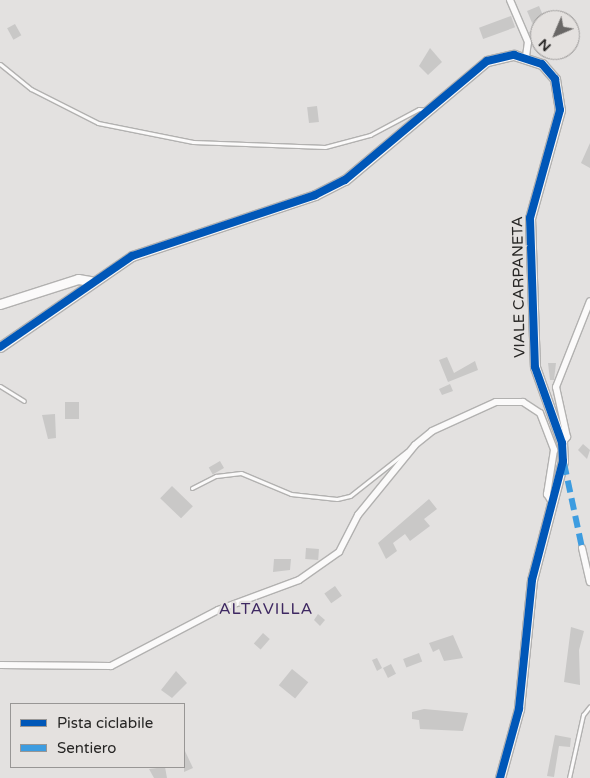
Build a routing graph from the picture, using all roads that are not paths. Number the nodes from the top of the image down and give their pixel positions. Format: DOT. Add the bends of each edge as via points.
graph roads {
  1 [pos="510,0"];
  2 [pos="526,57"];
  3 [pos="0,64"];
  4 [pos="429,112"];
  5 [pos="90,281"];
  6 [pos="590,301"];
  7 [pos="0,304"];
  8 [pos="0,347"];
  9 [pos="0,386"];
  10 [pos="24,401"];
  11 [pos="562,443"];
  12 [pos="412,448"];
  13 [pos="192,488"];
  14 [pos="553,504"];
  15 [pos="582,548"];
  16 [pos="590,582"];
  17 [pos="0,665"];
  18 [pos="590,706"];
  19 [pos="500,778"];
  20 [pos="569,778"];
  1 -- 2 [label="street" via="528,42"];
  2 -- 4 [label="main road" via="504,55 487,61"];
  2 -- 11 [label="main road, VIALE CARPANETA" via="542,64 560,93 560,110 530,218 535,370"];
  3 -- 4 [label="lane" via="31,89 98,123 193,142 326,147 386,129 419,109"];
  4 -- 5 [label="main road" via="345,180 299,200 177,238 132,256"];
  5 -- 7 [label="main road" via="78,279"];
  5 -- 8 [label="main road"];
  6 -- 11 [label="street" via="556,387 567,437"];
  9 -- 10 [label="lane"];
  11 -- 14 [label="main road, VIALE CARPANETA" via="563,461"];
  12 -- 13 [label="lane" via="350,496 337,499 291,494 241,473 216,476"];
  12 -- 14 [label="street" via="432,431 482,407 523,402 540,413 551,439 553,469 547,494"];
  12 -- 17 [label="street" via="358,515 339,552 299,580 218,610 111,666"];
  14 -- 19 [label="main road, VIALE CARPANETA" via="532,580 519,709"];
  15 -- 16 [label="street"];
  18 -- 20 [label="lane" via="584,715"];
}
